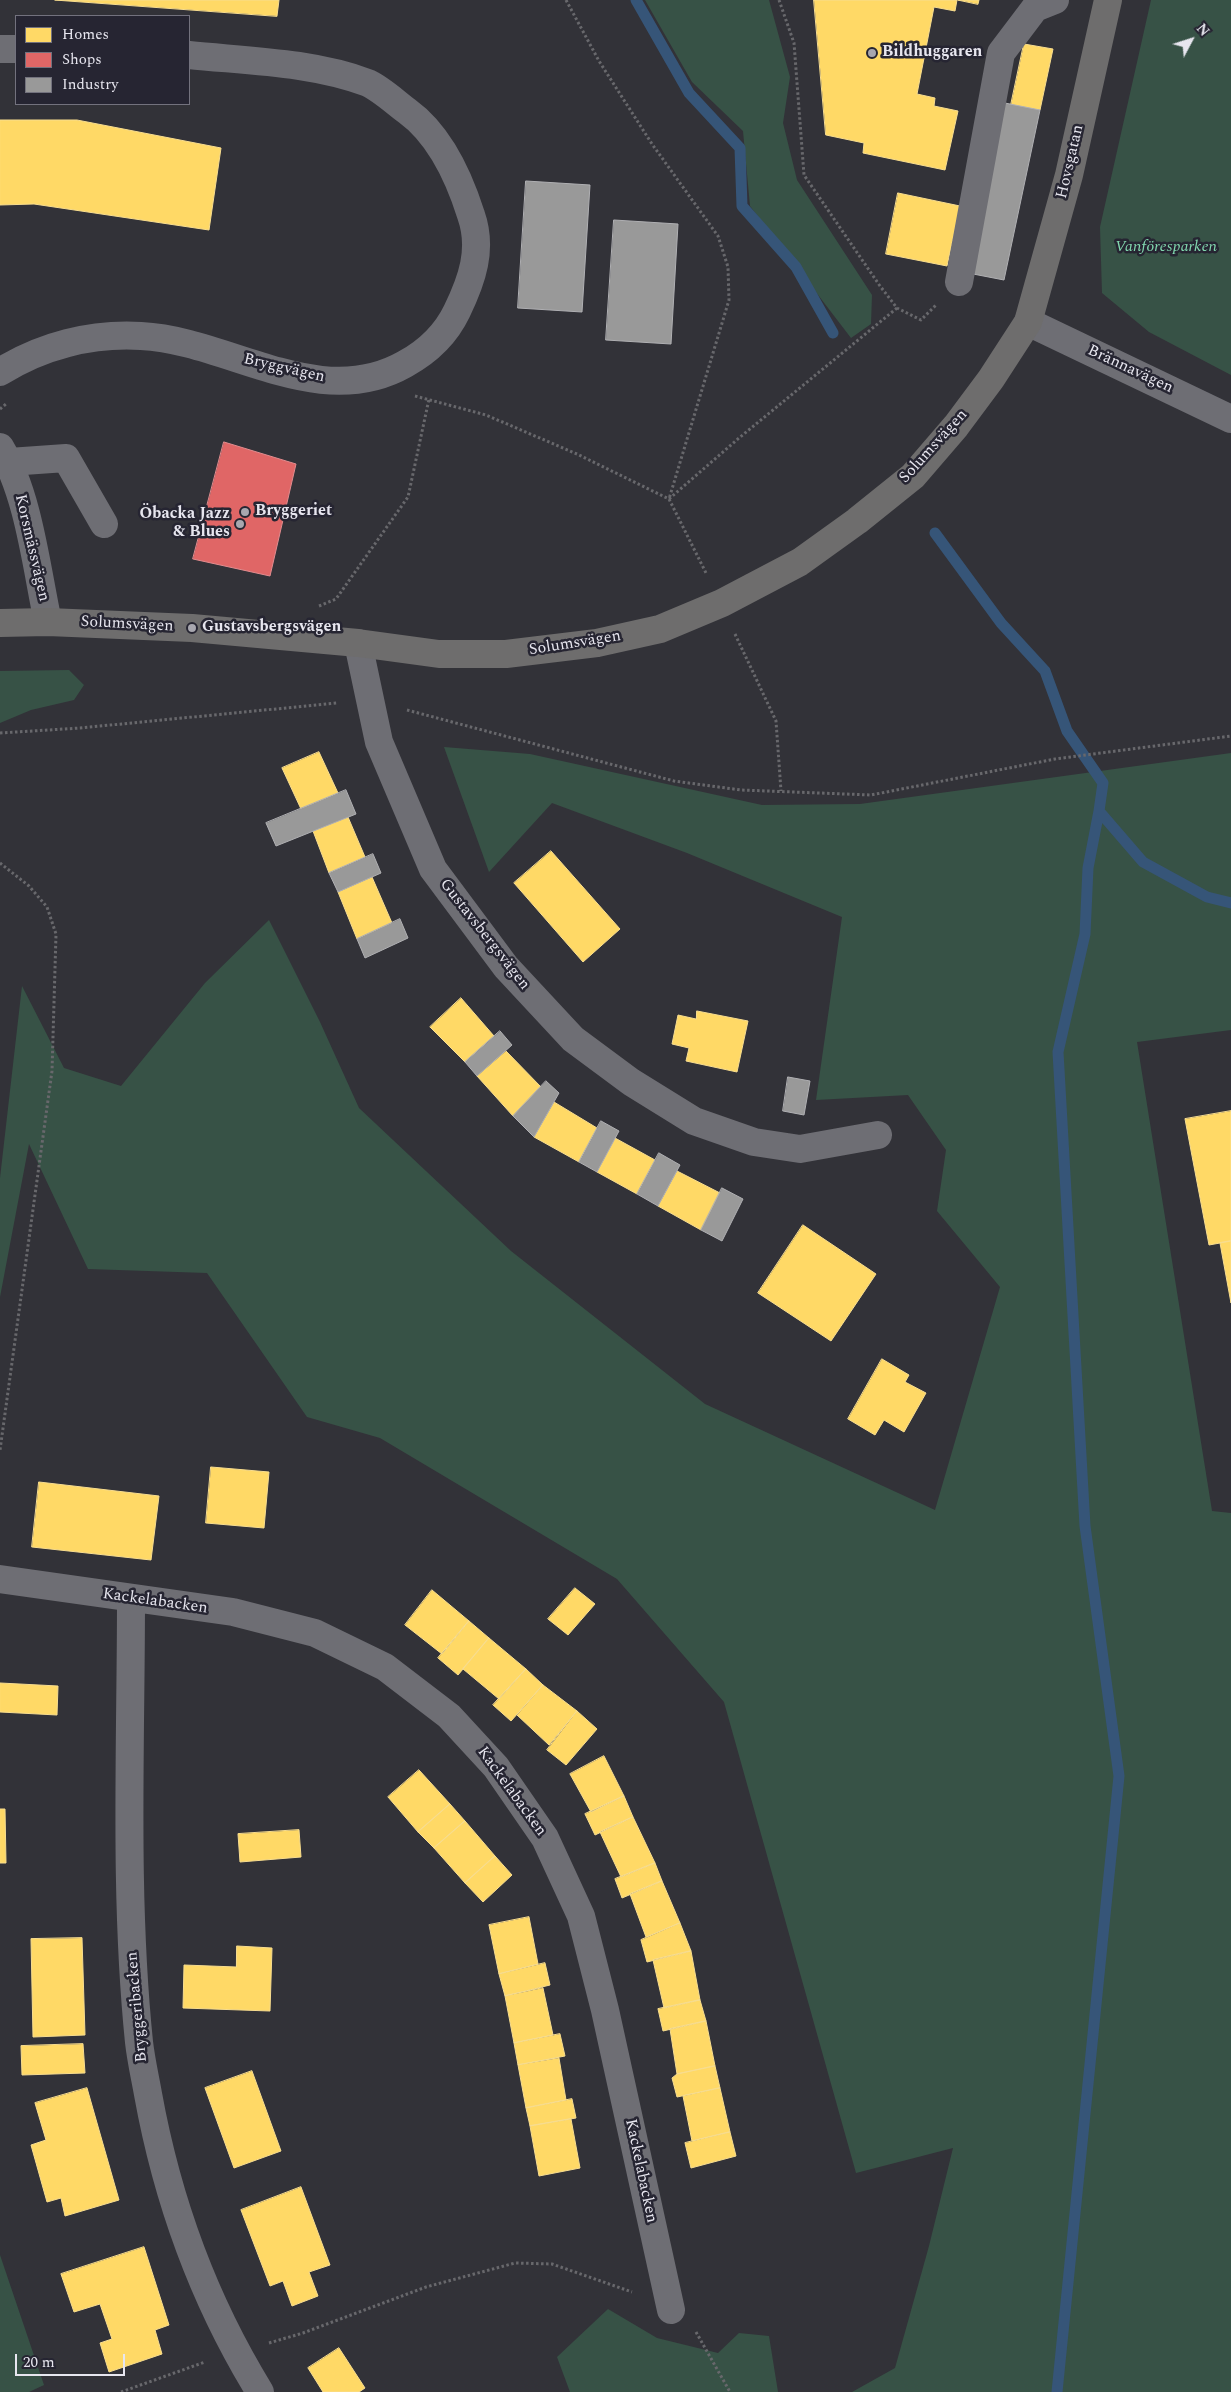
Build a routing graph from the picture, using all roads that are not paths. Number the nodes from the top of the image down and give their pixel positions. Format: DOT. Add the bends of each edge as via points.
graph roads {
  1 [pos="1055,0"];
  2 [pos="1108,0"];
  3 [pos="0,49"];
  4 [pos="15,49"];
  5 [pos="190,55"];
  6 [pos="959,282"];
  7 [pos="1028,322"];
  8 [pos="0,372"];
  9 [pos="1231,419"];
  10 [pos="4,455"];
  11 [pos="104,524"];
  12 [pos="48,622"];
  13 [pos="0,623"];
  14 [pos="358,643"];
  15 [pos="878,1136"];
  16 [pos="0,1579"];
  17 [pos="131,1599"];
  18 [pos="671,2310"];
  19 [pos="260,2392"];
  1 -- 6 [label="street" via="1035,8 1001,53"];
  2 -- 7 [label="main road, Hovsgatan" via="1069,175"];
  3 -- 4 [label="street"];
  5 -- 8 [label="street, Bryggvägen" via="302,66 370,84 413,115 439,146 459,181 472,218 477,250 469,286 450,325 420,356 395,370 369,378 314,380 172,340 117,335 63,344 21,359"];
  7 -- 9 [label="street, Brännavägen"];
  7 -- 14 [label="main road, Solumsvägen" via="980,395 913,476 800,562 722,603 660,629 597,643 506,654 439,654"];
  10 -- 11 [label="street" via="66,458"];
  10 -- 12 [label="street, Korsmässvägen" via="25,515"];
  12 -- 13 [label="main road, Solumsvägen"];
  12 -- 14 [label="main road, Solumsvägen" via="192,628"];
  14 -- 15 [label="street, Gustavsbergsvägen" via="379,742 433,870 506,967 573,1039 694,1121 754,1142 800,1149"];
  16 -- 17 [label="street, Kackelabacken"];
  17 -- 18 [label="street, Kackelabacken" via="233,1612 314,1633 385,1666 449,1716 496,1767 545,1838 581,1916"];
  17 -- 19 [label="street, Bryggeribacken" via="130,1908 139,2043 158,2149 187,2244 236,2353"];
}
